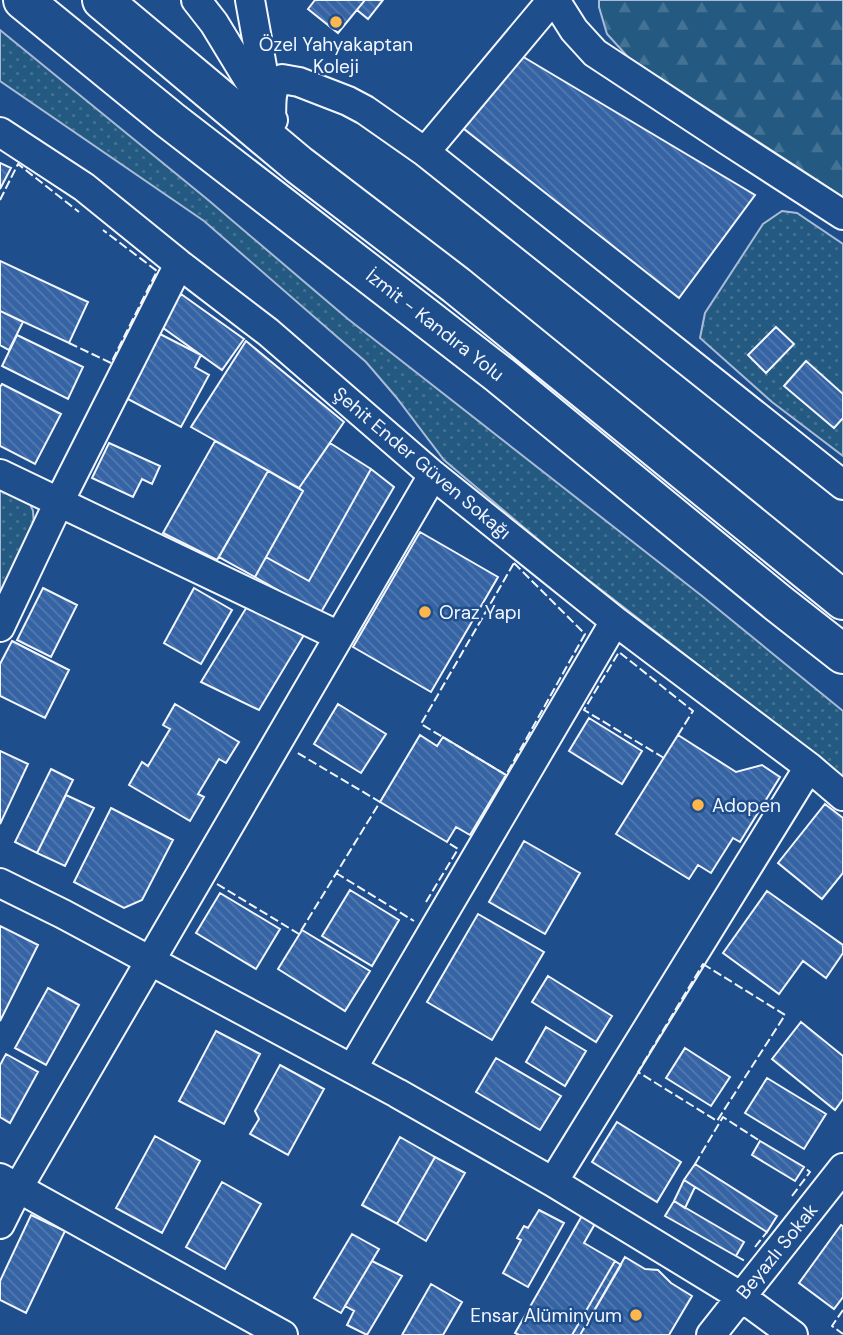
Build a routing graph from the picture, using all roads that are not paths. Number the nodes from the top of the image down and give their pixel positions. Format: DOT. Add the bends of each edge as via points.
graph roads {
  1 [pos="23,0"];
  2 [pos="102,0"];
  3 [pos="196,0"];
  4 [pos="250,0"];
  5 [pos="553,0"];
  6 [pos="271,116"];
  7 [pos="0,132"];
  8 [pos="425,152"];
  9 [pos="299,165"];
  10 [pos="843,215"];
  11 [pos="179,264"];
  12 [pos="456,285"];
  13 [pos="0,474"];
  14 [pos="433,475"];
  15 [pos="843,485"];
  16 [pos="59,502"];
  17 [pos="843,569"];
  18 [pos="843,600"];
  19 [pos="778,603"];
  20 [pos="615,621"];
  21 [pos="0,627"];
  22 [pos="339,636"];
  23 [pos="843,654"];
  24 [pos="843,674"];
  25 [pos="809,767"];
  26 [pos="843,796"];
  27 [pos="0,883"];
  28 [pos="151,961"];
  29 [pos="352,1069"];
  30 [pos="843,1168"];
  31 [pos="553,1182"];
  32 [pos="9,1183"];
  33 [pos="0,1224"];
  34 [pos="740,1296"];
  35 [pos="283,1335"];
  36 [pos="711,1335"];
  37 [pos="793,1335"];
  1 -- 19 [label="highway, İzmit - Kandıra Yolu" via="500,375"];
  2 -- 9 [label="highway"];
  3 -- 6 [label="street"];
  4 -- 6 [label="street"];
  5 -- 8 [label="street"];
  5 -- 10 [label="street" via="595,53"];
  6 -- 8 [label="street" via="274,87 289,79 365,110"];
  6 -- 9 [label="street"];
  7 -- 11 [label="street, Şehit Ender Güven Sokağı" via="84,187"];
  8 -- 15 [label="street"];
  9 -- 12 [label="highway"];
  11 -- 14 [label="street, Şehit Ender Güven Sokağı" via="268,332"];
  11 -- 16 [label="street"];
  12 -- 17 [label="highway" via="594,368"];
  12 -- 18 [label="highway"];
  13 -- 16 [label="street"];
  14 -- 20 [label="street, Şehit Ender Güven Sokağı"];
  14 -- 22 [label="street"];
  16 -- 21 [label="street"];
  16 -- 22 [label="street"];
  19 -- 23 [label="highway, İzmit - Kandıra Yolu"];
  19 -- 24 [label="highway"];
  20 -- 25 [label="street, Şehit Ender Güven Sokağı"];
  20 -- 29 [label="street"];
  22 -- 28 [label="street"];
  25 -- 26 [label="street, Şehit Ender Güven Sokağı"];
  25 -- 31 [label="street"];
  27 -- 28 [label="street"];
  28 -- 29 [label="street"];
  28 -- 32 [label="street"];
  29 -- 31 [label="street"];
  30 -- 34 [label="street, Beyazlı Sokak"];
  31 -- 34 [label="street"];
  32 -- 33 [label="street"];
  32 -- 35 [label="street"];
  34 -- 36 [label="street, Beyazlı Sokak"];
  34 -- 37 [label="street"];
}
